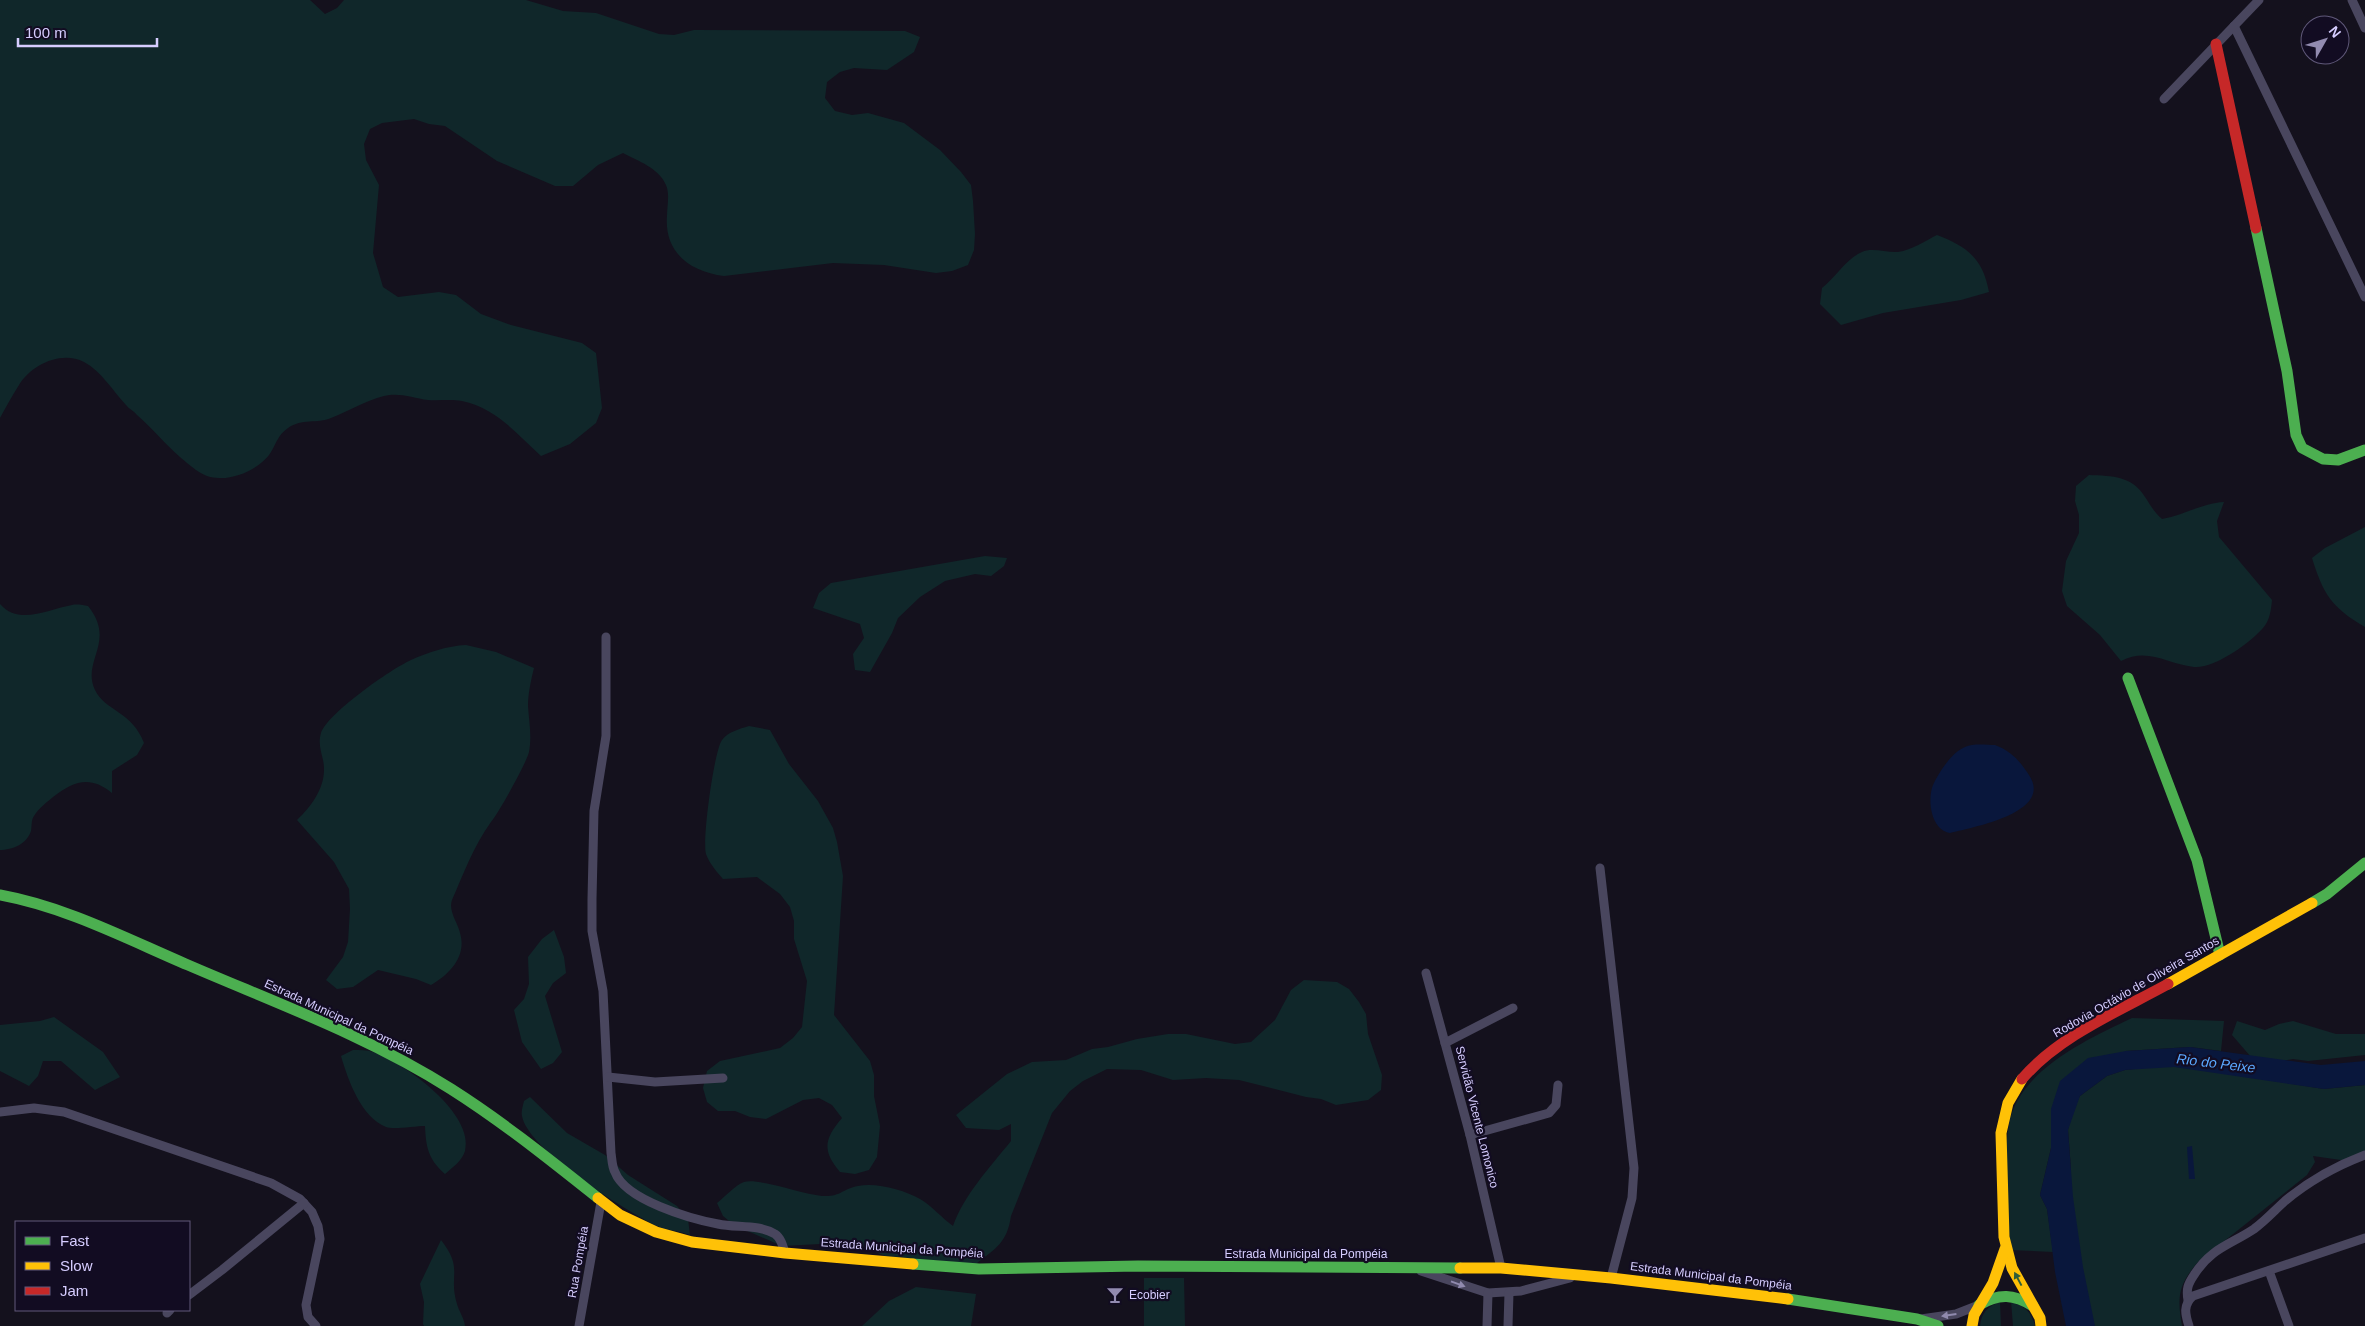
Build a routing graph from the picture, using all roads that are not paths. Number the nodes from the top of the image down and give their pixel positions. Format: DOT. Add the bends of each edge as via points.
graph roads {
  1 [pos="2259,0"];
  2 [pos="2352,0"];
  3 [pos="2234,26"];
  4 [pos="2365,28"];
  5 [pos="2216,44"];
  6 [pos="2164,99"];
  7 [pos="2365,297"];
  8 [pos="2365,450"];
  9 [pos="606,637"];
  10 [pos="2128,678"];
  11 [pos="2365,863"];
  12 [pos="1600,868"];
  13 [pos="0,895"];
  14 [pos="2220,955"];
  15 [pos="1426,973"];
  16 [pos="1513,1008"];
  17 [pos="1445,1043"];
  18 [pos="608,1077"];
  19 [pos="723,1078"];
  20 [pos="1558,1085"];
  21 [pos="0,1112"];
  22 [pos="1470,1135"];
  23 [pos="2365,1155"];
  24 [pos="602,1202"];
  25 [pos="304,1203"];
  26 [pos="2365,1238"];
  27 [pos="2005,1249"];
  28 [pos="785,1254"];
  29 [pos="1412,1268"];
  30 [pos="1501,1268"];
  31 [pos="2269,1271"];
  32 [pos="1575,1276"];
  33 [pos="1611,1278"];
  34 [pos="1488,1293"];
  35 [pos="1509,1293"];
  36 [pos="190,1294"];
  37 [pos="2188,1300"];
  38 [pos="1979,1305"];
  39 [pos="2034,1308"];
  40 [pos="1917,1319"];
  41 [pos="316,1326"];
  42 [pos="579,1326"];
  43 [pos="1487,1326"];
  44 [pos="1508,1326"];
  45 [pos="1938,1326"];
  46 [pos="1972,1326"];
  47 [pos="2041,1326"];
  48 [pos="2189,1326"];
  49 [pos="2289,1326"];
  1 -- 3 [label="street"];
  2 -- 4 [label="street"];
  3 -- 5 [label="street"];
  3 -- 7 [label="street"];
  5 -- 6 [label="street"];
  5 -- 8 [label="street" via="2287,371 2296,435 2302,448 2323,459 2338,460"];
  9 -- 18 [label="street" via="606,736 594,811 592,931 603,991"];
  10 -- 14 [label="street" via="2197,860"];
  11 -- 14 [label="street, Rodovia Octávio de Oliveira Santos" via="2327,894"];
  12 -- 33 [label="street" via="1634,1168 1632,1198"];
  13 -- 24 [label="street, Estrada Municipal da Pompéia" via="27,900 86,921 374,1046 451,1089 529,1144"];
  14 -- 27 [label="street, Rodovia Octávio de Oliveira Santos" via="2077,1035 2045,1057 2015,1089 2006,1106 2001,1154"];
  15 -- 17 [label="street, Servidão Vicente Lomonico"];
  16 -- 17 [label="street"];
  17 -- 22 [label="street, Servidão Vicente Lomonico"];
  18 -- 19 [label="street" via="655,1082"];
  18 -- 28 [label="street" via="611,1154 615,1173 625,1187 682,1215 770,1232 780,1239"];
  20 -- 22 [label="street" via="1556,1104 1549,1113"];
  21 -- 25 [label="street" via="34,1108 64,1112 271,1182"];
  22 -- 30 [label="street, Servidão Vicente Lomonico"];
  23 -- 37 [label="street" via="2309,1183 2252,1230 2215,1251 2190,1282"];
  24 -- 28 [label="street, Estrada Municipal da Pompéia" via="620,1215 656,1232 692,1242"];
  24 -- 42 [label="street, Rua Pompéia"];
  25 -- 36 [label="street"];
  25 -- 41 [label="street" via="312,1212 320,1239 306,1305 308,1317"];
  26 -- 31 [label="street"];
  27 -- 38 [label="street, Rodovia Octávio de Oliveira Santos" via="1993,1283"];
  39 -- 27 [label="street, Rodovia Octávio de Oliveira Santos, one-way"];
  28 -- 29 [label="street, Estrada Municipal da Pompéia" via="979,1269 1138,1266"];
  29 -- 30 [label="street, Estrada Municipal da Pompéia"];
  29 -- 34 [label="street, one-way"];
  30 -- 32 [label="street, Estrada Municipal da Pompéia"];
  31 -- 37 [label="street"];
  31 -- 49 [label="street"];
  32 -- 33 [label="street, Estrada Municipal da Pompéia"];
  32 -- 35 [label="street"];
  33 -- 40 [label="street, Estrada Municipal da Pompéia" via="1821,1303"];
  34 -- 35 [label="street"];
  34 -- 43 [label="street"];
  35 -- 44 [label="street"];
  37 -- 48 [label="street" via="2185,1314"];
  38 -- 39 [label="street" via="1993,1296 2002,1295 2016,1297"];
  38 -- 40 [label="street, Estrada Municipal da Pompéia, one-way" via="1956,1314"];
  38 -- 46 [label="street, Rodovia Octávio de Oliveira Santos"];
  39 -- 47 [label="street, Rodovia Octávio de Oliveira Santos"];
  40 -- 45 [label="street, Estrada Municipal da Pompéia"];
}
